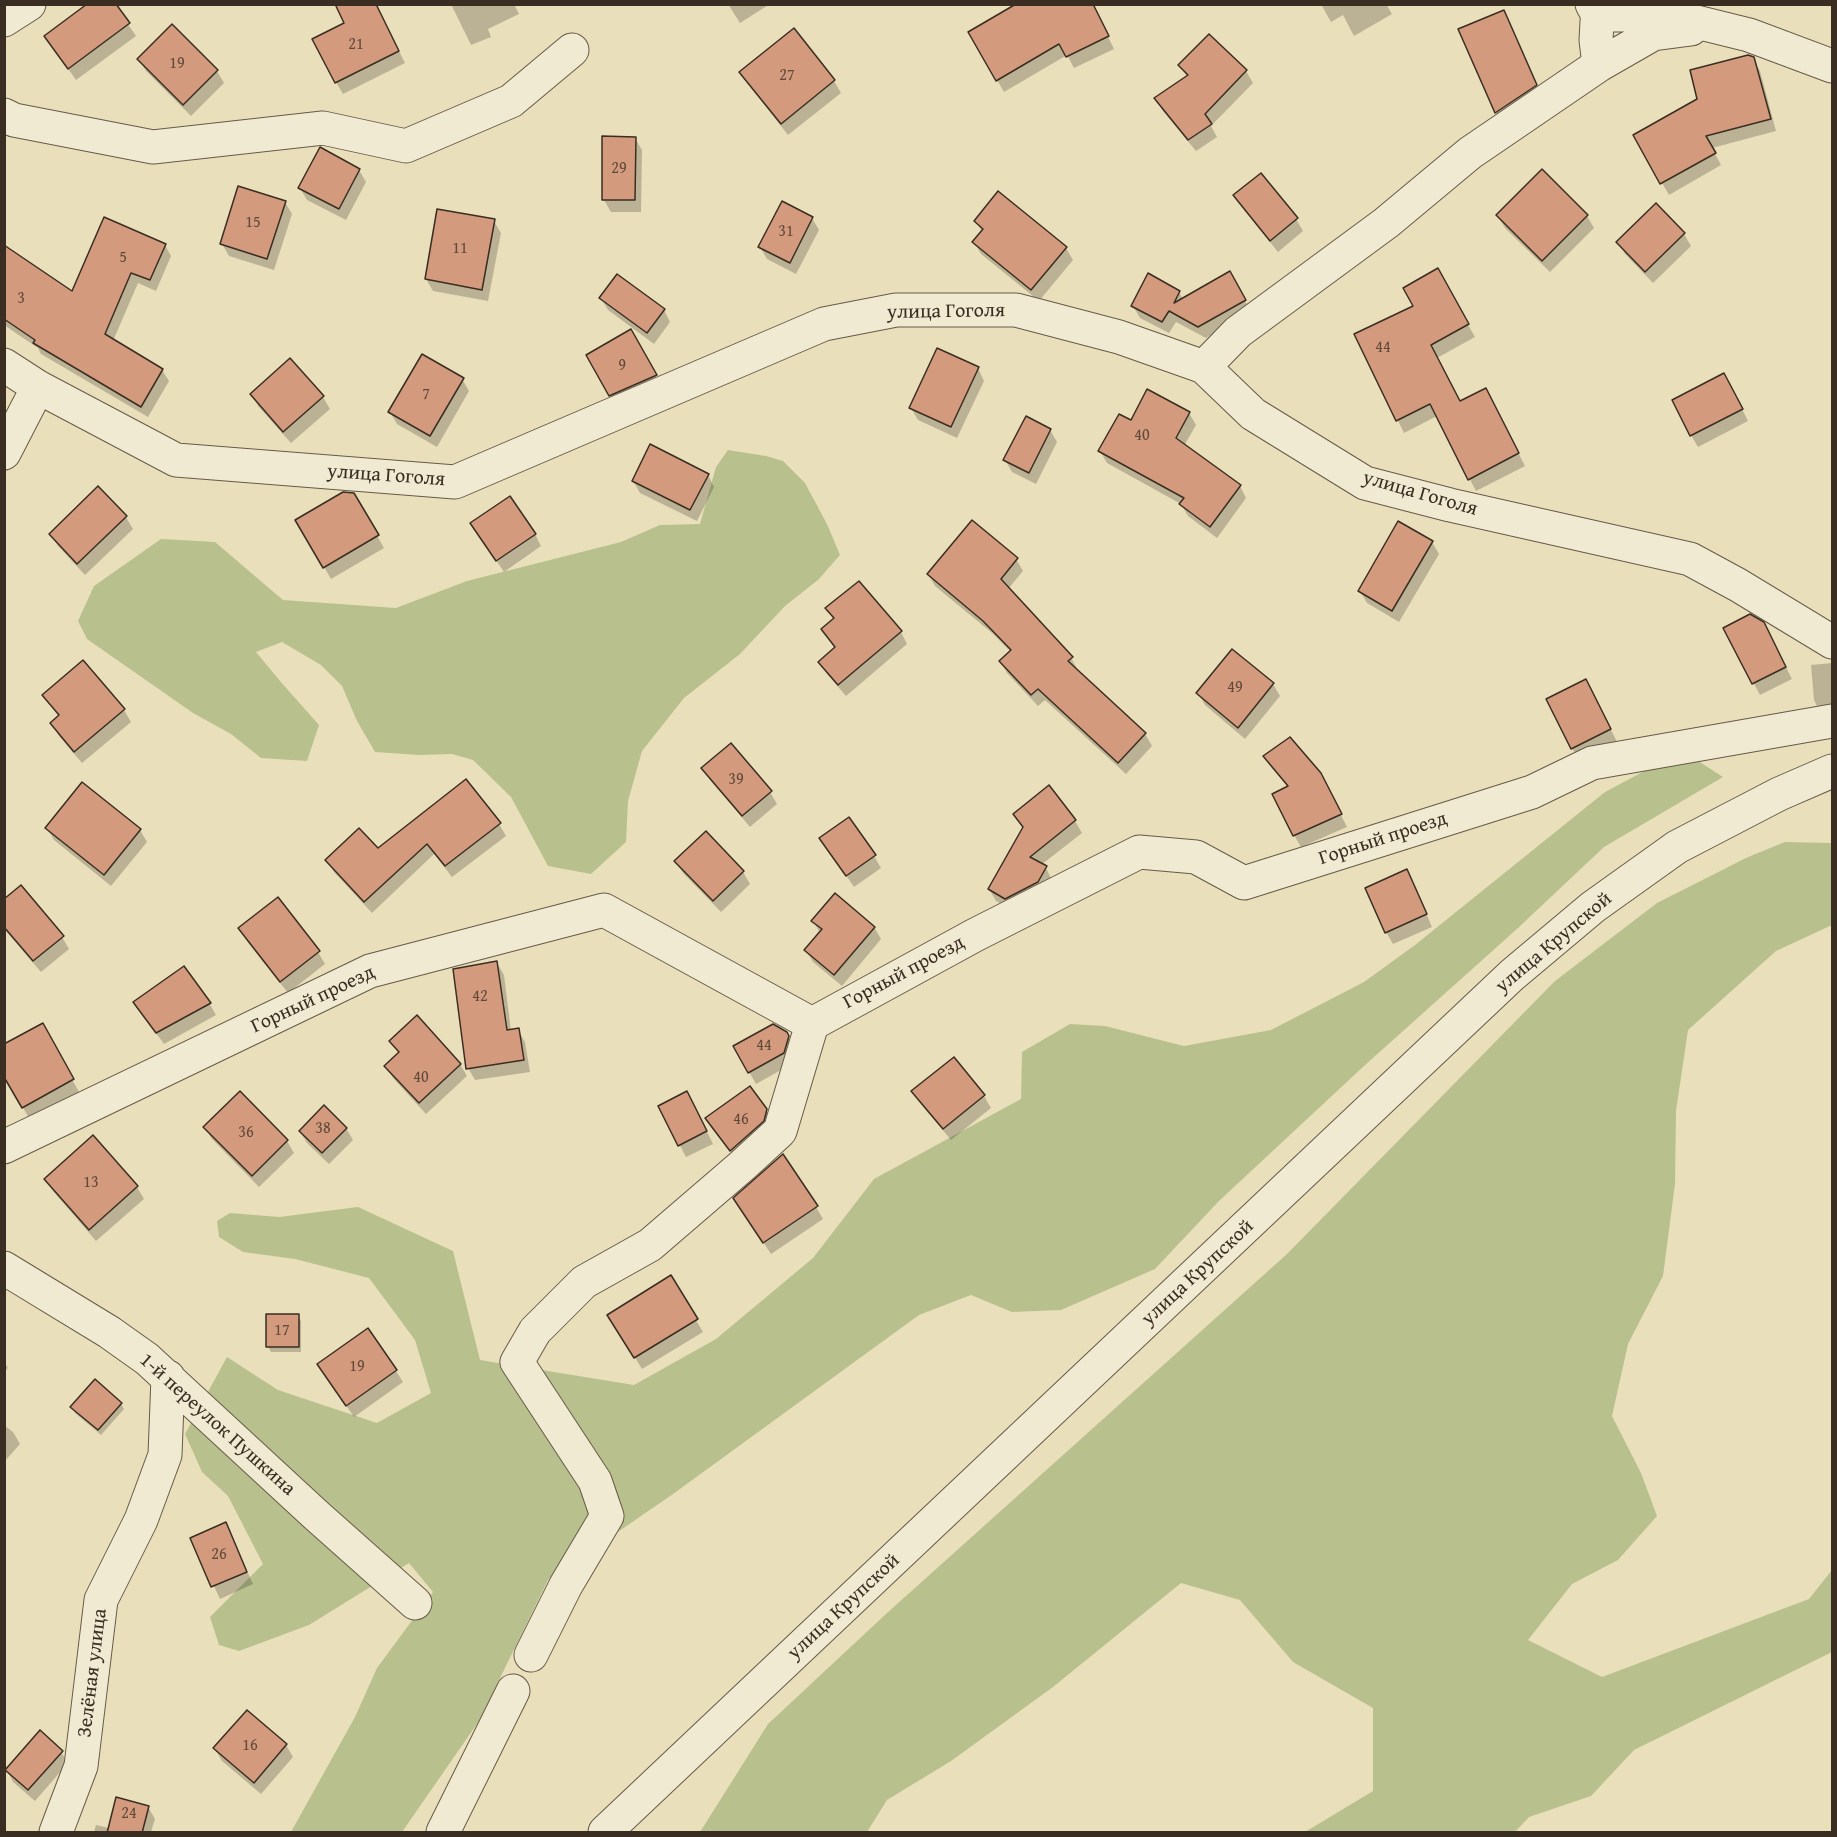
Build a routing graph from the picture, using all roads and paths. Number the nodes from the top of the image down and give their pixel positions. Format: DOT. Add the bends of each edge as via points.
graph roads {
  1 [pos="29,4"];
  2 [pos="1596,8"];
  3 [pos="4,20"];
  4 [pos="1716,26"];
  5 [pos="572,50"];
  6 [pos="1599,65"];
  7 [pos="1833,66"];
  8 [pos="4,115"];
  9 [pos="4,366"];
  10 [pos="1204,367"];
  11 [pos="38,387"];
  12 [pos="4,453"];
  13 [pos="1833,642"];
  14 [pos="1833,721"];
  15 [pos="1833,771"];
  16 [pos="812,1023"];
  17 [pos="4,1147"];
  18 [pos="4,1268"];
  19 [pos="168,1377"];
  20 [pos="415,1603"];
  21 [pos="531,1655"];
  22 [pos="513,1691"];
  23 [pos="56,1833"];
  24 [pos="443,1833"];
  25 [pos="605,1833"];
  1 -- 3 [label="street"];
  2 -- 4 [label="street" via="1668,15"];
  2 -- 6 [label="street"];
  4 -- 6 [label="street" via="1653,34"];
  4 -- 7 [label="street" via="1749,34"];
  5 -- 8 [label="street" via="511,101 406,146 323,128 153,147"];
  6 -- 10 [label="street" via="1470,153 1386,223 1238,332"];
  9 -- 11 [label="street, улица Гоголя"];
  10 -- 11 [label="street, улица Гоголя" via="1119,337 1016,310 896,310 824,324 455,482 176,460"];
  10 -- 13 [label="street, улица Гоголя" via="1253,414 1365,483 1690,559"];
  11 -- 12 [label="street"];
  14 -- 16 [label="street, Горный проезд" via="1592,762 1532,792 1244,883 1196,857 1139,852"];
  15 -- 25 [label="street, улица Крупской" via="1677,847 1593,907 1512,975"];
  16 -- 17 [label="street, Горный проезд" via="604,910 370,971"];
  16 -- 21 [label="street" via="780,1131 650,1245 584,1282 535,1331 517,1362 595,1481 607,1516"];
  18 -- 19 [label="street, 1-й переулок Пушкина" via="109,1332"];
  19 -- 20 [label="street, 1-й переулок Пушкина"];
  19 -- 23 [label="street, Зелёная улица" via="165,1455 141,1520 101,1600 81,1766"];
  22 -- 24 [label="street"];
}
